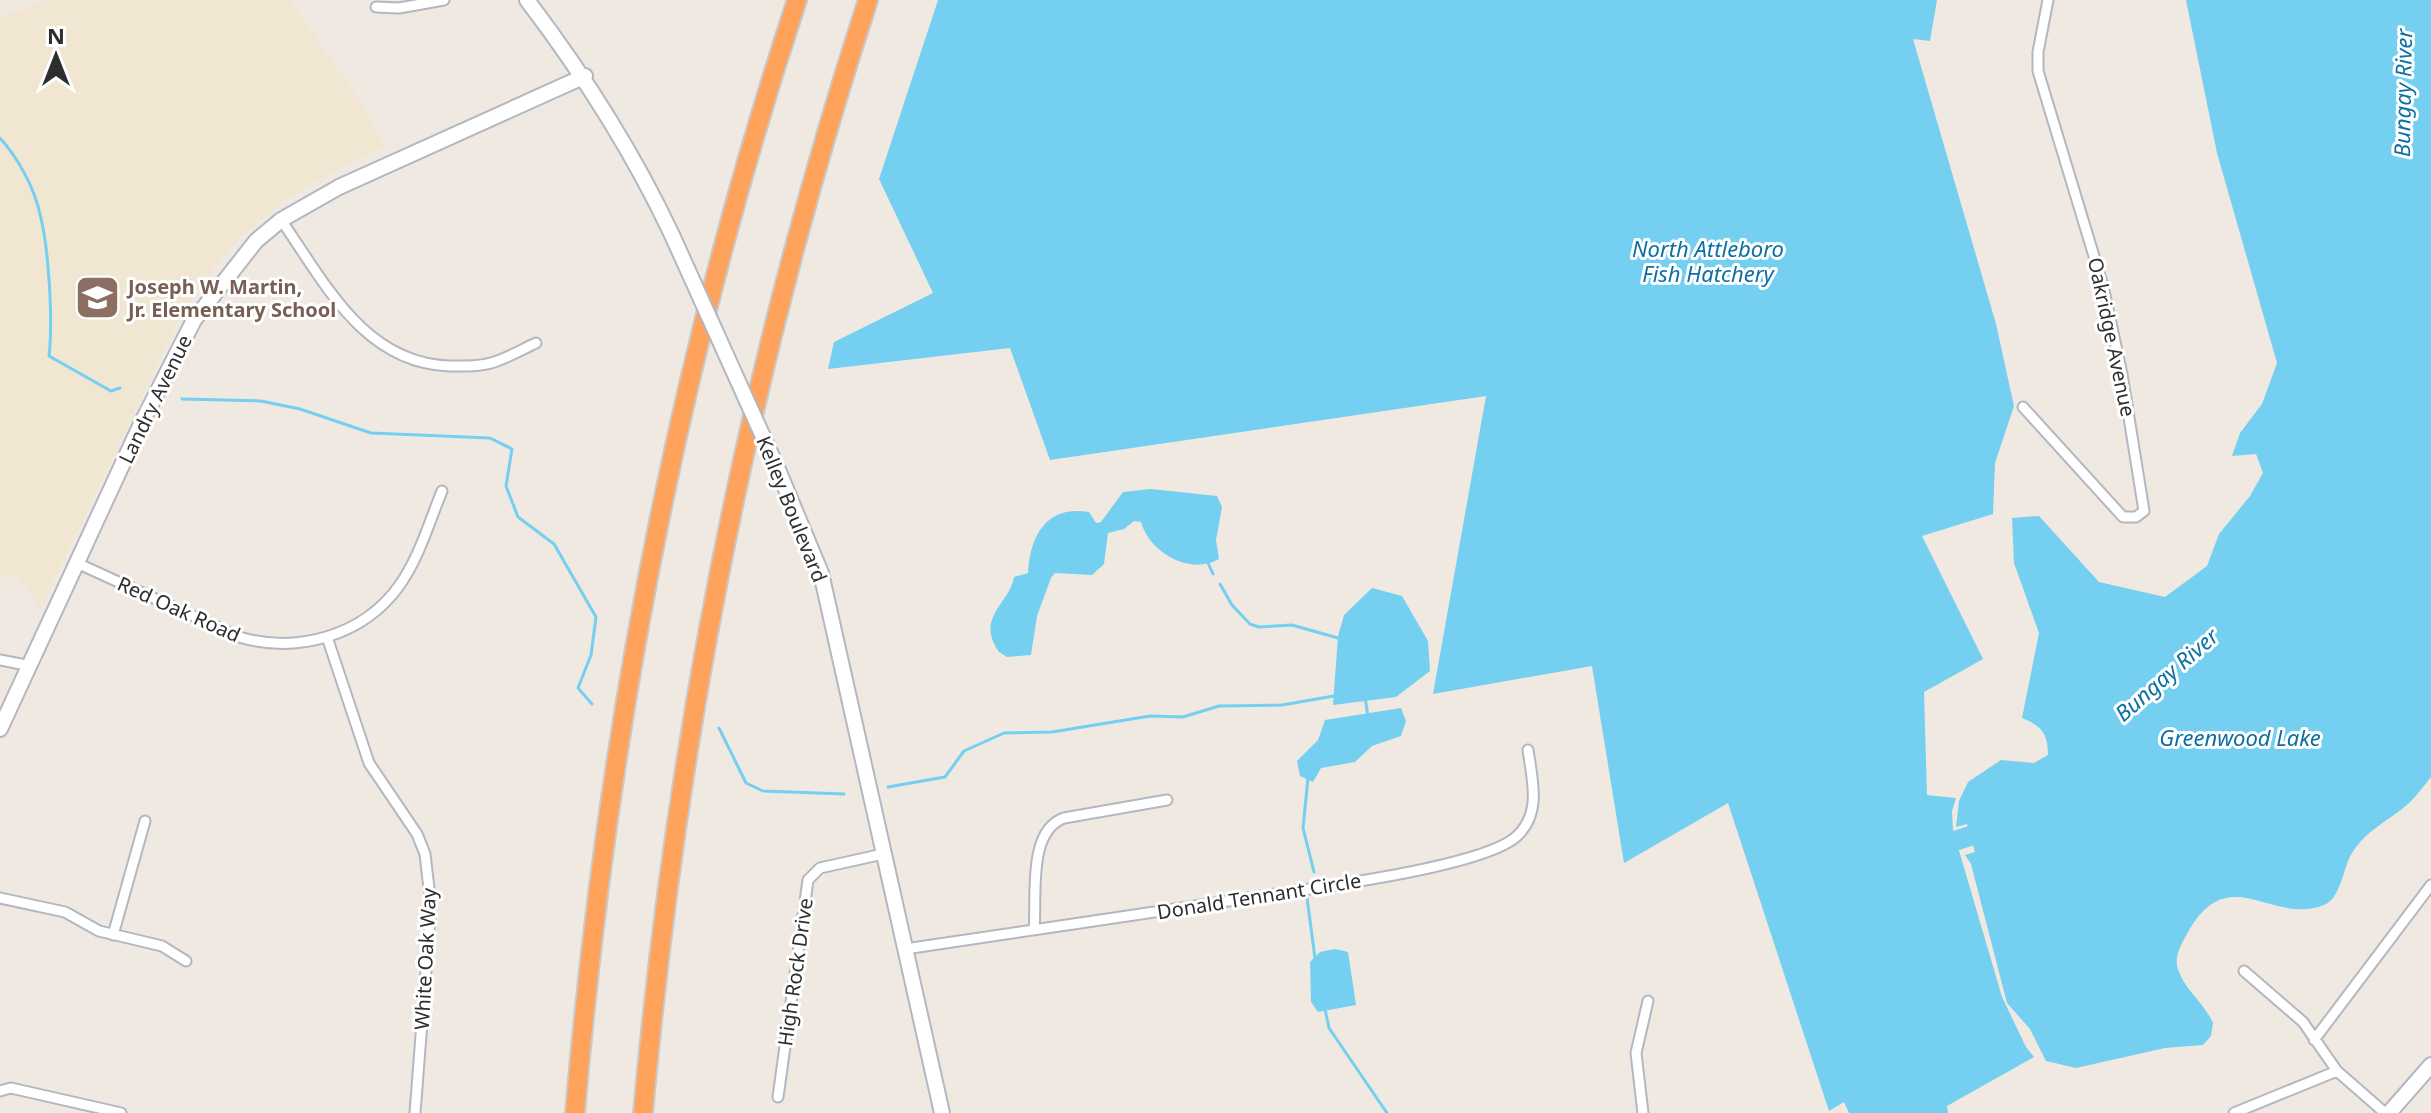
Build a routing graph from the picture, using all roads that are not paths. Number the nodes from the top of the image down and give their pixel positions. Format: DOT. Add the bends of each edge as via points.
graph roads {
  1 [pos="444,0"];
  2 [pos="527,0"];
  3 [pos="797,0"];
  4 [pos="868,0"];
  5 [pos="2048,0"];
  6 [pos="376,7"];
  7 [pos="585,76"];
  8 [pos="281,220"];
  9 [pos="536,343"];
  10 [pos="2023,407"];
  11 [pos="442,491"];
  12 [pos="79,564"];
  13 [pos="327,637"];
  14 [pos="0,660"];
  15 [pos="31,666"];
  16 [pos="0,729"];
  17 [pos="1528,750"];
  18 [pos="1167,800"];
  19 [pos="145,821"];
  20 [pos="883,854"];
  21 [pos="2431,885"];
  22 [pos="0,898"];
  23 [pos="1034,930"];
  24 [pos="113,935"];
  25 [pos="905,949"];
  26 [pos="186,961"];
  27 [pos="2244,971"];
  28 [pos="1648,1001"];
  29 [pos="2314,1040"];
  30 [pos="2430,1068"];
  31 [pos="2337,1071"];
  32 [pos="1,1090"];
  33 [pos="778,1097"];
  34 [pos="121,1113"];
  35 [pos="415,1113"];
  36 [pos="575,1113"];
  37 [pos="643,1113"];
  38 [pos="942,1113"];
  39 [pos="1643,1113"];
  40 [pos="2234,1113"];
  41 [pos="2387,1113"];
  1 -- 6 [label="street"];
  2 -- 7 [label="main road, Kelley Boulevard"];
  3 -- 36 [label="highway" via="716,279 650,565 603,857"];
  4 -- 37 [label="highway" via="791,258 731,507 680,797"];
  5 -- 10 [label="street, Oakridge Avenue" via="2038,71 2103,286 2144,511 2123,517"];
  7 -- 8 [label="main road, Landry Avenue" via="339,187"];
  7 -- 20 [label="main road, Kelley Boulevard, bridge" via="672,235 821,573"];
  8 -- 9 [label="street" via="337,303 369,337 388,348 437,366 466,366 495,362"];
  8 -- 12 [label="main road, Landry Avenue" via="219,284 194,320"];
  11 -- 13 [label="street, Red Oak Road" via="398,588 362,621"];
  12 -- 13 [label="street, Red Oak Road" via="254,642 290,644"];
  12 -- 15 [label="main road, Landry Avenue"];
  13 -- 35 [label="street, White Oak Way" via="369,763 417,834 428,872 431,906"];
  14 -- 15 [label="street"];
  15 -- 16 [label="main road, Landry Avenue"];
  17 -- 23 [label="street, Donald Tennant Circle" via="1530,817 1519,835 1486,853 1355,881"];
  18 -- 23 [label="street" via="1064,818 1049,827 1040,847"];
  19 -- 24 [label="street"];
  20 -- 25 [label="main road, Kelley Boulevard"];
  20 -- 33 [label="street, High Rock Drive" via="820,868 808,880"];
  21 -- 29 [label="street"];
  22 -- 24 [label="street" via="65,912"];
  23 -- 25 [label="street, Donald Tennant Circle"];
  24 -- 26 [label="street" via="162,946"];
  25 -- 38 [label="main road, Kelley Boulevard"];
  27 -- 29 [label="street" via="2303,1022"];
  28 -- 39 [label="street" via="1636,1053"];
  29 -- 31 [label="street"];
  30 -- 41 [label="main road"];
  31 -- 40 [label="street"];
  31 -- 41 [label="street"];
  32 -- 34 [label="street"];
}
